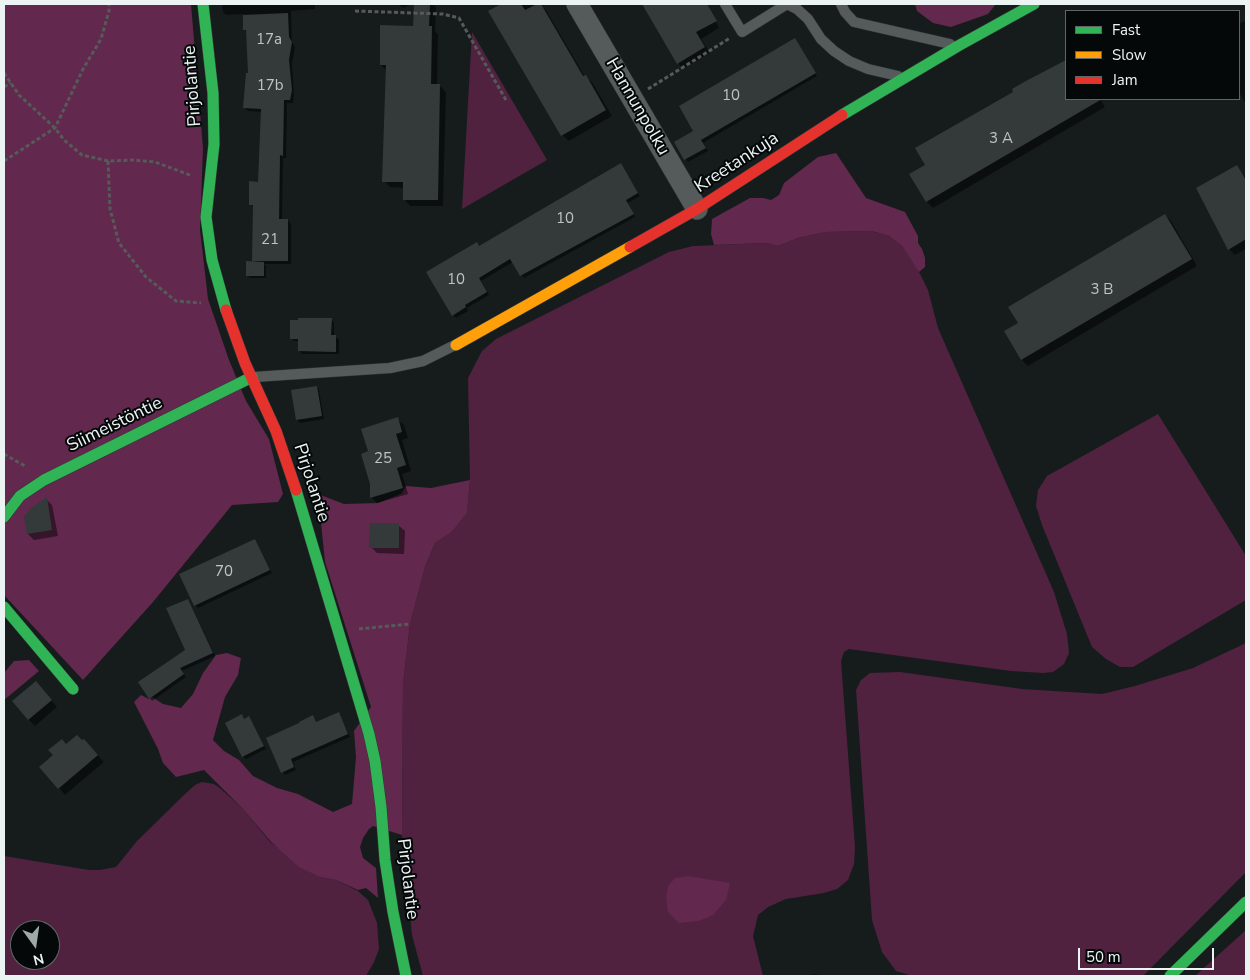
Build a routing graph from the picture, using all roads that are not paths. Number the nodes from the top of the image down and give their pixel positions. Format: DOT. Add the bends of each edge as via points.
graph roads {
  1 [pos="203,4"];
  2 [pos="577,4"];
  3 [pos="725,4"];
  4 [pos="787,4"];
  5 [pos="840,4"];
  6 [pos="1034,4"];
  7 [pos="958,46"];
  8 [pos="904,77"];
  9 [pos="697,209"];
  10 [pos="456,345"];
  11 [pos="252,377"];
  12 [pos="4,517"];
  13 [pos="4,607"];
  14 [pos="73,689"];
  15 [pos="1246,902"];
  16 [pos="406,976"];
  17 [pos="1170,976"];
  1 -- 11 [label="street, Pirjolantie" via="211,69 214,144 207,229 222,297"];
  2 -- 9 [label="street, Hannunpolku"];
  3 -- 4 [label="lane" via="742,32"];
  4 -- 8 [label="lane" via="797,8 821,39 849,61 868,70"];
  5 -- 7 [label="lane" via="854,22"];
  6 -- 7 [label="street, Kreetankuja"];
  7 -- 8 [label="street, Kreetankuja"];
  8 -- 9 [label="street, Kreetankuja"];
  9 -- 10 [label="street, Kreetankuja"];
  10 -- 11 [label="lane" via="423,361 390,368"];
  11 -- 12 [label="street, Siimeistöntie" via="44,480 20,496"];
  11 -- 16 [label="street, Pirjolantie" via="276,431 369,734 392,904"];
  13 -- 14 [label="street"];
  15 -- 17 [label="street"];
}
